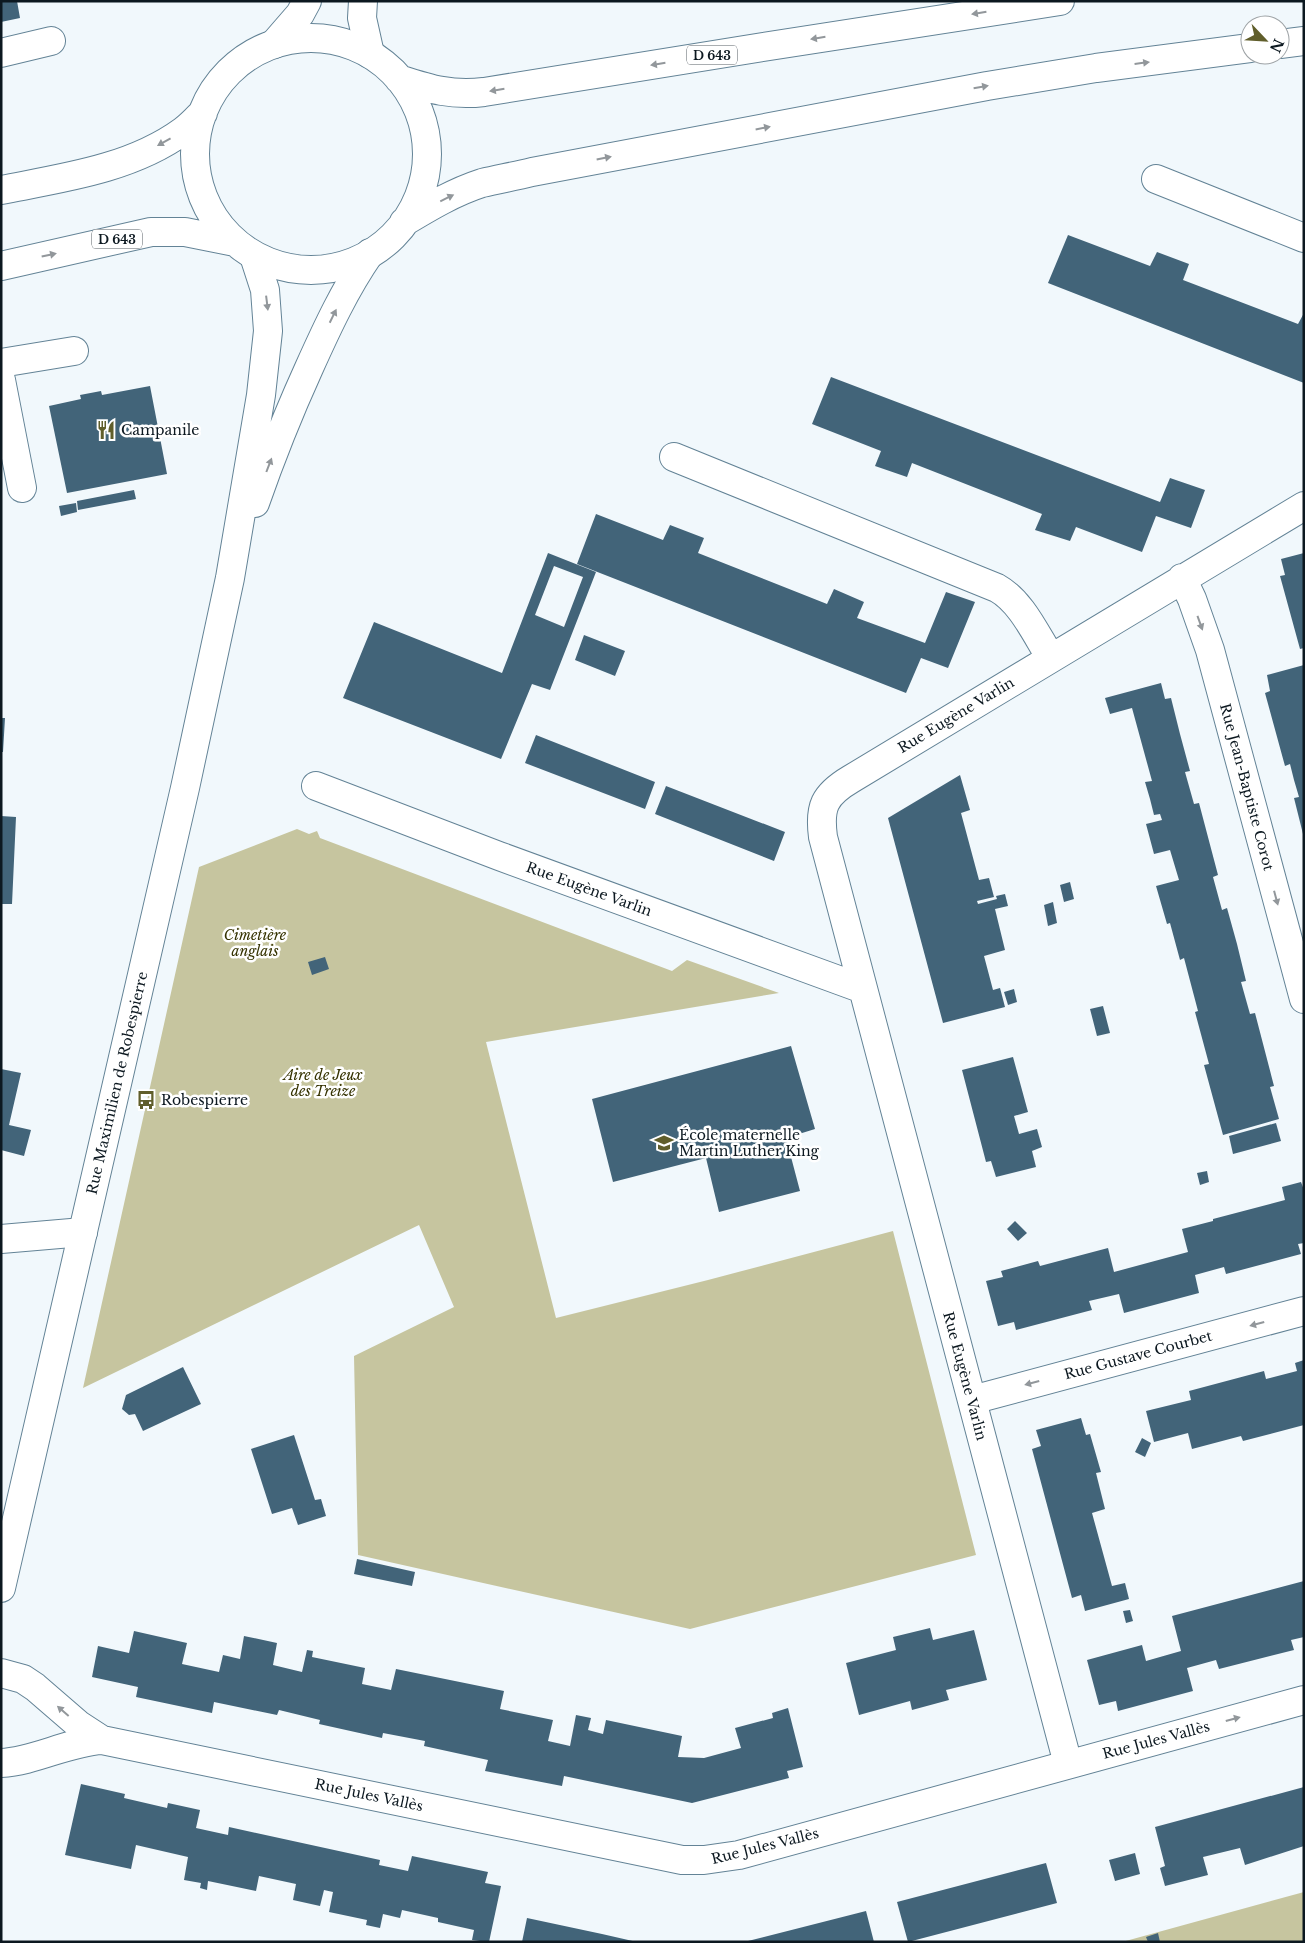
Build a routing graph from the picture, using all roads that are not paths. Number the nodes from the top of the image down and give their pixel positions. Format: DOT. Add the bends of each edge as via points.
graph roads {
  1 [pos="307,1"];
  2 [pos="363,1"];
  3 [pos="1060,1"];
  4 [pos="51,41"];
  5 [pos="1304,41"];
  6 [pos="1290,43"];
  7 [pos="274,44"];
  8 [pos="1240,49"];
  9 [pos="1,54"];
  10 [pos="370,54"];
  11 [pos="399,79"];
  12 [pos="203,113"];
  13 [pos="1156,179"];
  14 [pos="1,190"];
  15 [pos="404,222"];
  16 [pos="1304,238"];
  17 [pos="245,249"];
  18 [pos="370,253"];
  19 [pos="1,266"];
  20 [pos="74,351"];
  21 [pos="1,363"];
  22 [pos="1,380"];
  23 [pos="674,456"];
  24 [pos="22,488"];
  25 [pos="1304,506"];
  26 [pos="230,578"];
  27 [pos="1182,578"];
  28 [pos="1051,658"];
  29 [pos="316,786"];
  30 [pos="863,989"];
  31 [pos="1304,999"];
  32 [pos="83,1232"];
  33 [pos="1,1239"];
  34 [pos="1304,1311"];
  35 [pos="972,1400"];
  36 [pos="1,1588"];
  37 [pos="1,1673"];
  38 [pos="1304,1700"];
  39 [pos="102,1740"];
  40 [pos="1,1763"];
  41 [pos="1068,1764"];
  1 -- 7 [label="main road"];
  2 -- 10 [label="main road" via="362,18"];
  3 -- 11 [label="main road, D 643, one-way" via="484,92 441,93"];
  4 -- 9 [label="main road"];
  5 -- 6 [label="main road"];
  7 -- 10 [label="main road" via="298,39 323,39 347,44"];
  7 -- 12 [label="main road" via="231,70 214,90"];
  15 -- 8 [label="main road, one-way" via="463,191 532,172 987,86"];
  10 -- 11 [label="main road"];
  11 -- 15 [label="main road" via="423,124 426,149 422,188"];
  12 -- 14 [label="main road, one-way" via="183,131 129,159 88,172"];
  12 -- 17 [label="main road" via="196,138 197,176 204,201 218,223"];
  13 -- 16 [label="main road"];
  15 -- 18 [label="main road"];
  17 -- 18 [label="main road" via="289,268 313,270 337,267"];
  19 -- 17 [label="main road, D 643, one-way" via="151,232 186,232"];
  17 -- 26 [label="main road, Rue Maximilien de Robespierre, one-way" via="265,290 268,331 261,394"];
  26 -- 18 [label="main road, Rue Maximilien de Robespierre, one-way" via="264,477 298,393 342,297"];
  20 -- 21 [label="main road"];
  22 -- 24 [label="main road"];
  23 -- 28 [label="main road" via="997,588 1016,602"];
  25 -- 27 [label="main road, Rue Eugène Varlin"];
  26 -- 32 [label="main road, Rue Maximilien de Robespierre"];
  27 -- 28 [label="main road, Rue Eugène Varlin"];
  27 -- 31 [label="main road, Rue Jean-Baptiste Corot, one-way" via="1210,650"];
  28 -- 30 [label="main road, Rue Eugène Varlin" via="838,786 821,811 823,837"];
  29 -- 30 [label="main road, Rue Eugène Varlin"];
  30 -- 35 [label="main road, Rue Eugène Varlin"];
  32 -- 33 [label="main road"];
  32 -- 36 [label="main road, Rue Maximilien de Robespierre"];
  34 -- 35 [label="main road, Rue Gustave Courbet, one-way"];
  35 -- 41 [label="main road, Rue Eugène Varlin"];
  39 -- 37 [label="main road, Rue Jules Vallès, one-way" via="22,1679"];
  41 -- 38 [label="main road, Rue Jules Vallès, one-way"];
  39 -- 40 [label="main road, Rue Jules Vallès"];
  39 -- 41 [label="main road, Rue Jules Vallès" via="682,1860 739,1855"];
}
